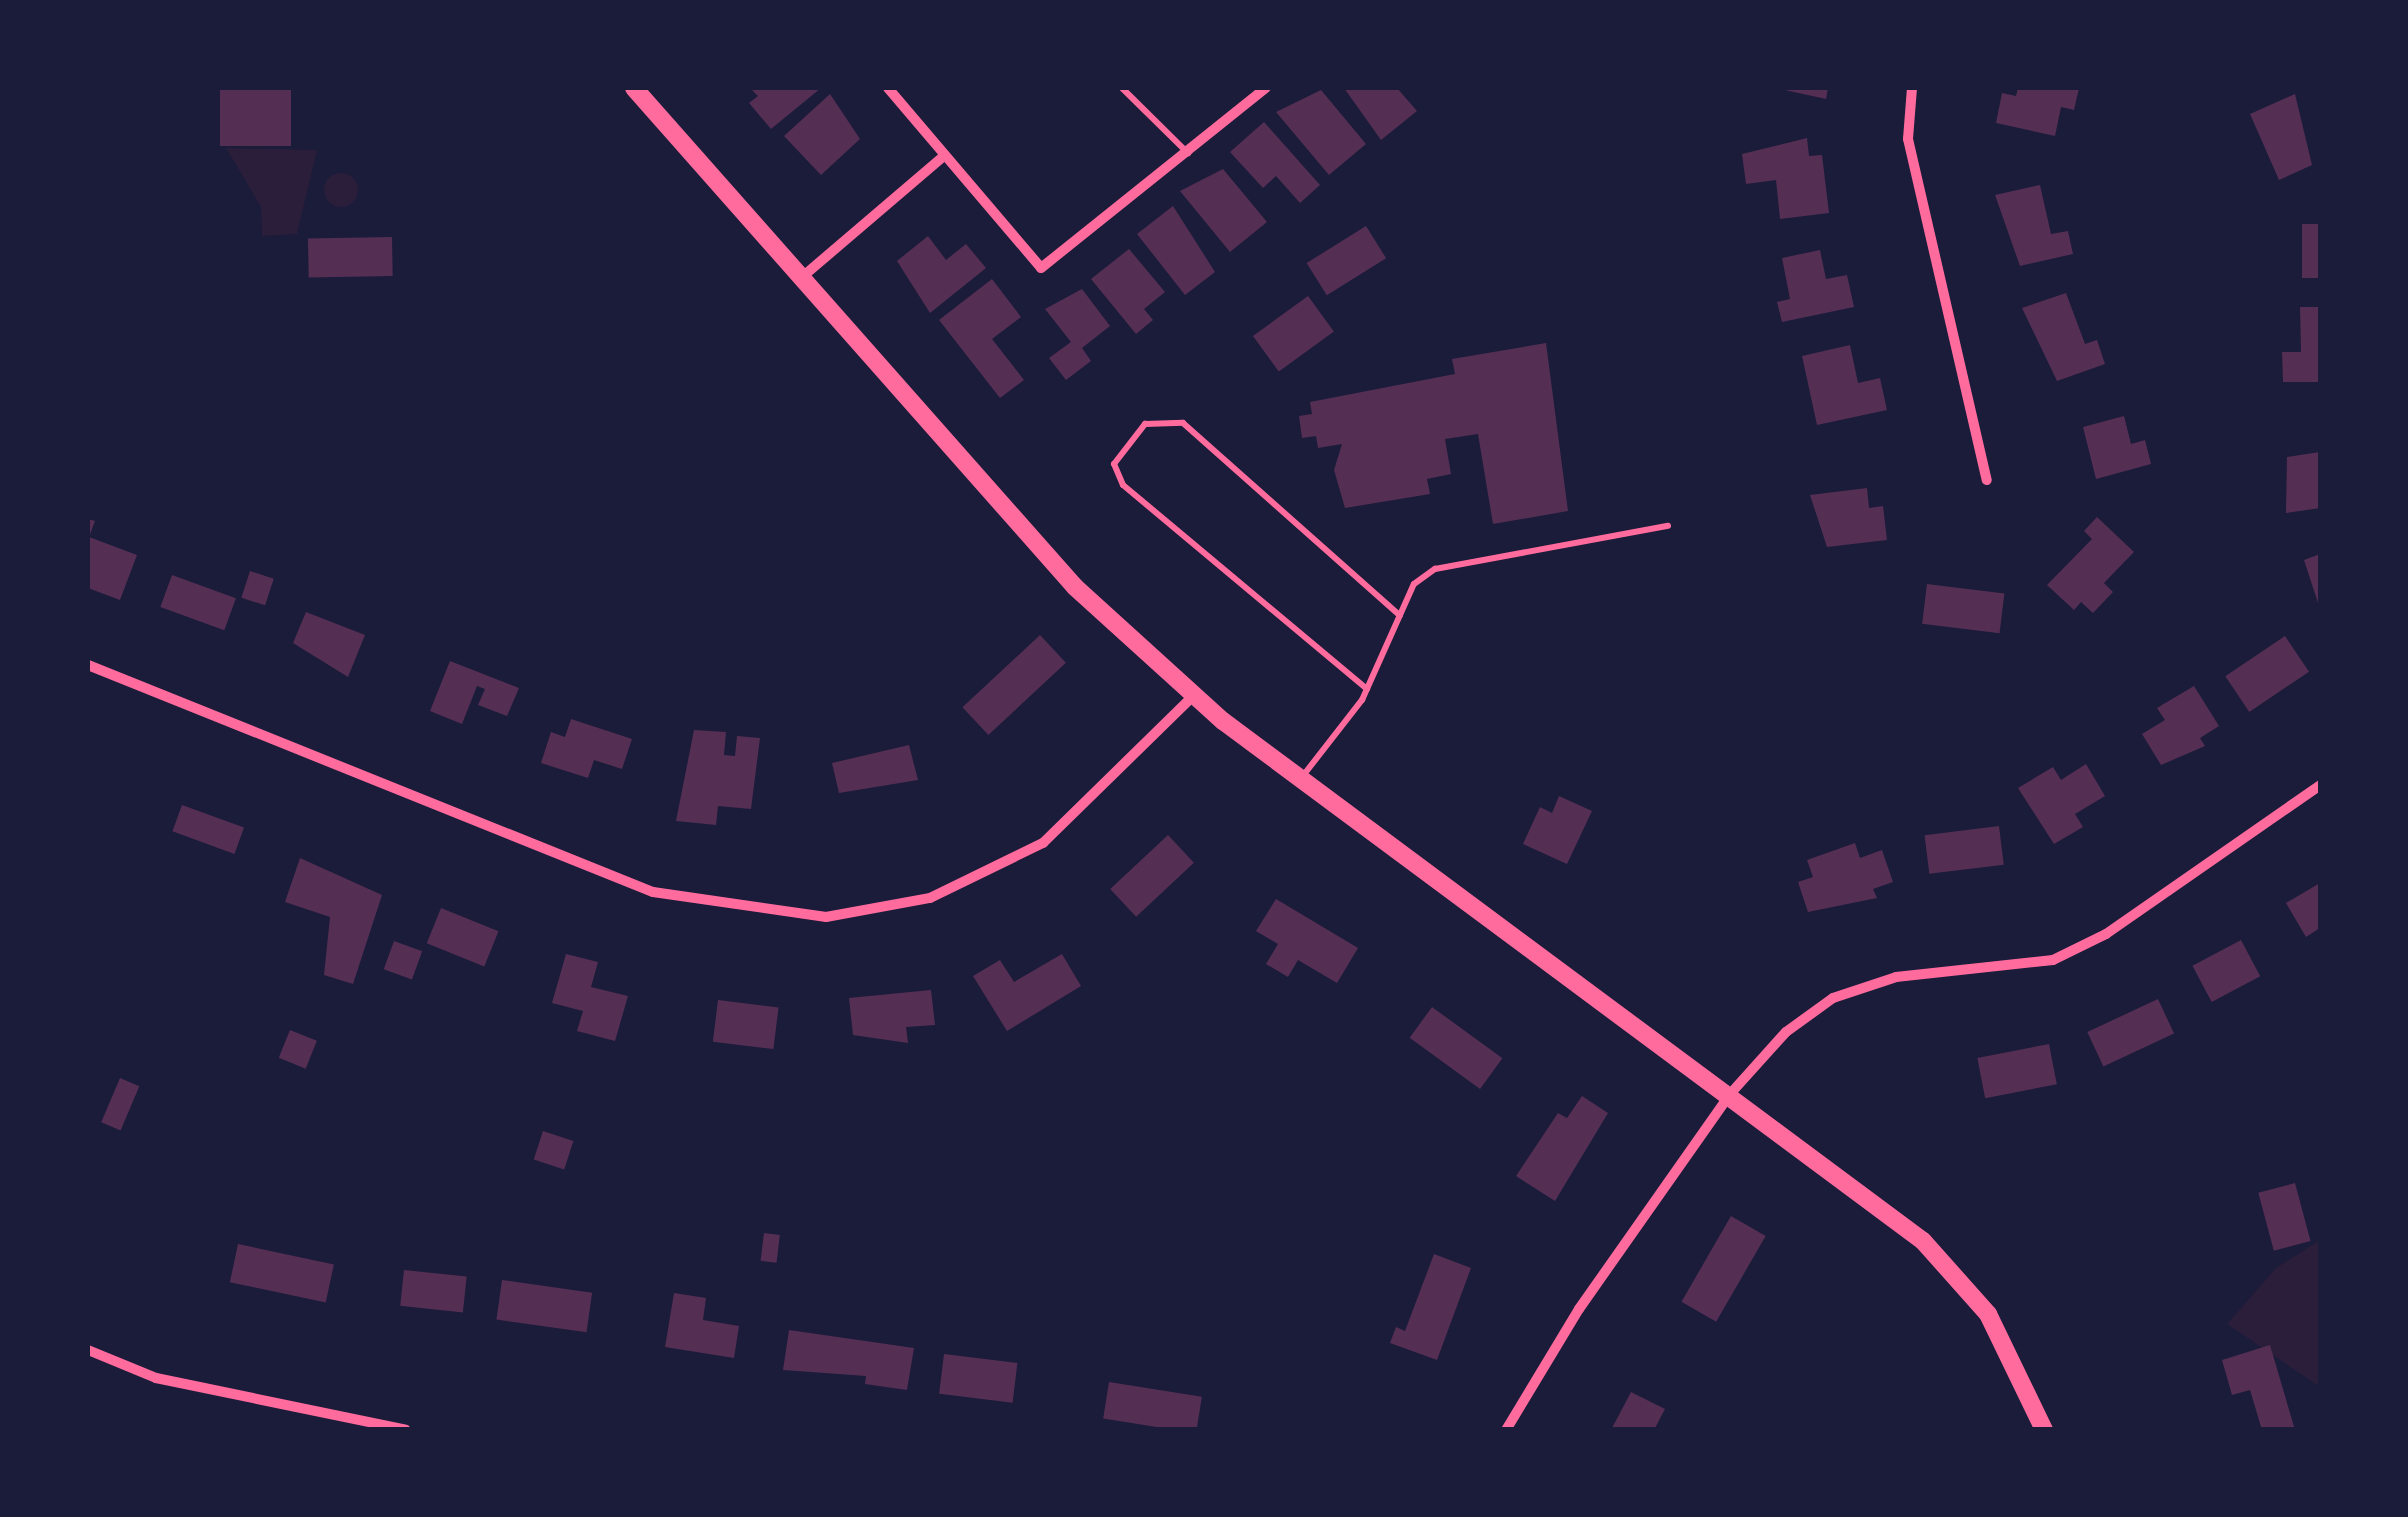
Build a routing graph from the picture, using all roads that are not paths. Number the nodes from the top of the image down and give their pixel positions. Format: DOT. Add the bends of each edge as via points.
graph roads {
  1 [pos="634,88"];
  2 [pos="888,88"];
  3 [pos="1122,88"];
  4 [pos="1266,88"];
  5 [pos="1912,88"];
  6 [pos="1188,152"];
  7 [pos="945,155"];
  8 [pos="802,278"];
  9 [pos="1987,480"];
  10 [pos="1668,526"];
  11 [pos="1400,616"];
  12 [pos="88,666"];
  13 [pos="1367,689"];
  14 [pos="1194,695"];
  15 [pos="1302,778"];
  16 [pos="2320,785"];
  17 [pos="1731,1093"];
  18 [pos="88,1350"];
  19 [pos="406,1430"];
  20 [pos="1506,1430"];
  21 [pos="2044,1430"];
  1 -- 8 [label="main road"];
  2 -- 7 [label="street"];
  3 -- 6 [label="lane"];
  4 -- 6 [label="street"];
  5 -- 9 [label="street" via="1908,140"];
  6 -- 7 [label="street" via="1049,268"];
  7 -- 8 [label="street"];
  8 -- 14 [label="main road" via="1075,586"];
  10 -- 11 [label="lane" via="1454,559 1414,584"];
  11 -- 13 [label="lane"];
  11 -- 13 [label="lane" via="1183,423 1145,424 1114,464 1123,485"];
  12 -- 14 [label="street" via="653,892 826,917 930,898 1043,843"];
  13 -- 15 [label="lane"];
  14 -- 15 [label="main road"];
  15 -- 17 [label="main road"];
  16 -- 17 [label="street" via="2053,960 1896,977 1833,998 1786,1032"];
  17 -- 20 [label="street"];
  17 -- 21 [label="main road" via="1959,1278 2012,1354"];
  18 -- 19 [label="street" via="156,1378"];
}
